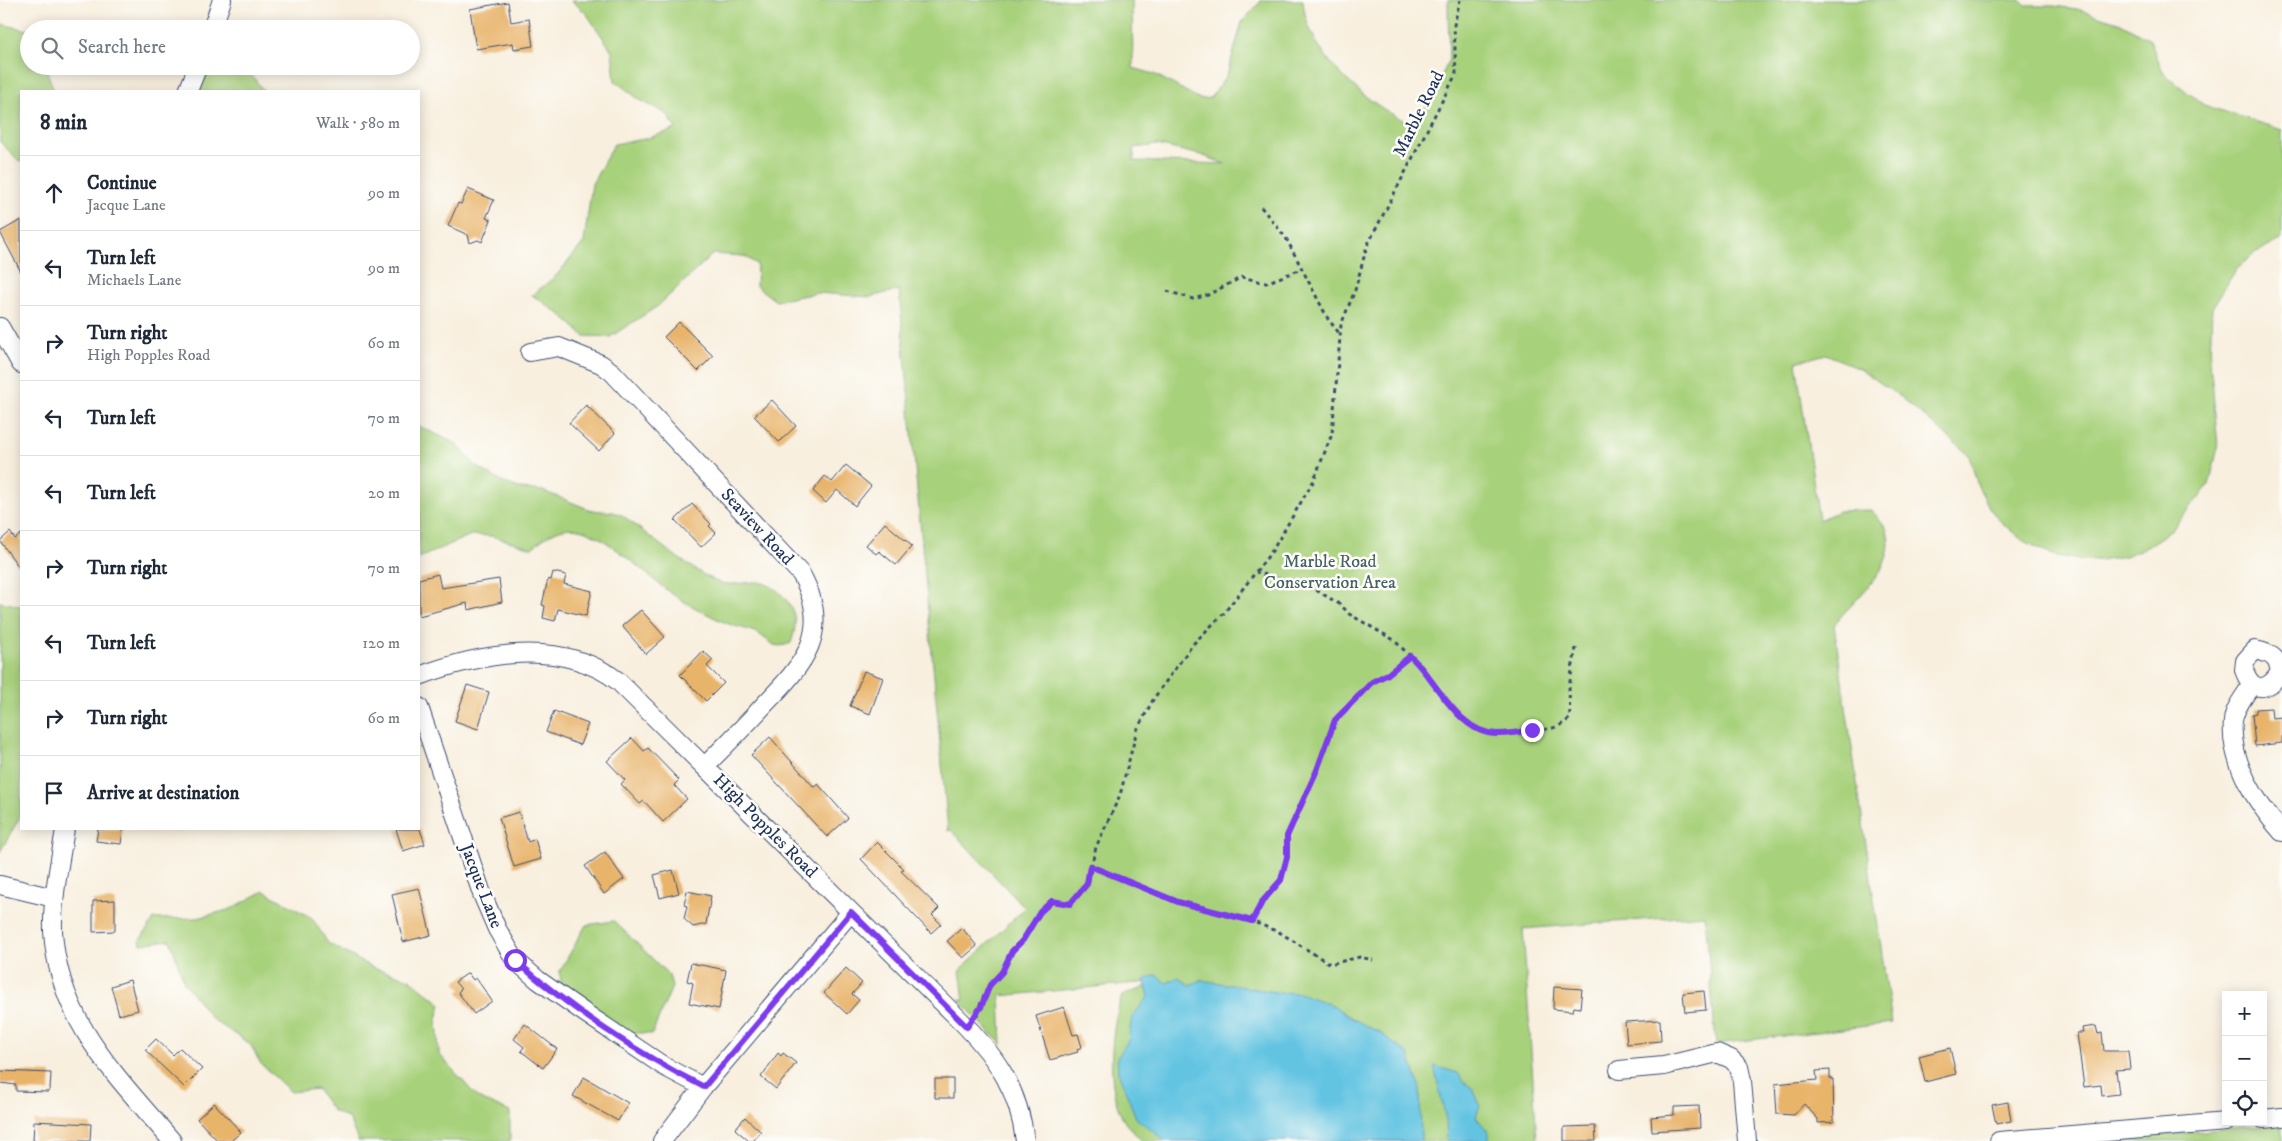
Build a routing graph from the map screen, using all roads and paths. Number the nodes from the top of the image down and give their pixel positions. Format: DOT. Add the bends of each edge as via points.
graph roads {
  1 [pos="222,0"];
  2 [pos="1460,0"];
  3 [pos="215,20"];
  4 [pos="194,75"];
  5 [pos="188,90"];
  6 [pos="1261,207"];
  7 [pos="1301,269"];
  8 [pos="1166,291"];
  9 [pos="0,327"];
  10 [pos="1340,334"];
  11 [pos="530,352"];
  12 [pos="20,362"];
  13 [pos="1256,572"];
  14 [pos="1576,648"];
  15 [pos="1410,656"];
  16 [pos="420,676"];
  17 [pos="2252,684"];
  18 [pos="420,710"];
  19 [pos="705,766"];
  20 [pos="65,830"];
  21 [pos="2282,832"];
  22 [pos="1090,866"];
  23 [pos="0,885"];
  24 [pos="54,898"];
  25 [pos="851,912"];
  26 [pos="1252,921"];
  27 [pos="1373,960"];
  28 [pos="967,1027"];
  29 [pos="1619,1070"];
  30 [pos="704,1087"];
  31 [pos="2282,1117"];
  32 [pos="2267,1119"];
  33 [pos="2222,1122"];
  34 [pos="172,1141"];
  35 [pos="662,1141"];
  36 [pos="1025,1141"];
  37 [pos="1746,1141"];
  38 [pos="1999,1141"];
  1 -- 3 [label="street"];
  2 -- 10 [label="path, Marble Road" via="1454,25 1456,74 1367,246"];
  4 -- 5 [label="street"];
  6 -- 7 [label="path" via="1286,238"];
  7 -- 8 [label="path" via="1266,283 1242,277 1193,299"];
  7 -- 10 [label="path" via="1328,319"];
  9 -- 12 [label="street"];
  10 -- 13 [label="path, Marble Road" via="1332,434 1313,482"];
  11 -- 19 [label="street, Seaview Road" via="559,347 602,364 612,372 801,574 808,588 816,620 808,652 795,672"];
  13 -- 15 [label="path" via="1316,590 1394,640"];
  13 -- 22 [label="path, Marble Road" via="1224,613 1193,644 1154,698 1137,730 1120,795"];
  14 -- 15 [label="path" via="1569,687 1570,718 1555,728 1543,731 1495,734 1467,723 1454,712 1422,667"];
  15 -- 26 [label="path" via="1372,682 1335,720 1287,836 1287,862 1281,880 1262,902"];
  16 -- 19 [label="street, High Popples Road" via="451,664 507,654 577,659 601,668 618,681"];
  17 -- 21 [label="street" via="2237,707 2233,720 2235,749 2240,767 2253,790"];
  18 -- 30 [label="street, Jacque Lane" via="482,894 496,929 515,960 617,1035 665,1067"];
  19 -- 25 [label="street, High Popples Road"];
  20 -- 24 [label="street"];
  22 -- 26 [label="path" via="1178,902"];
  22 -- 28 [label="path, Marble Road" via="1087,884 1070,904 1052,901 1040,912 1023,940 1012,951 1002,972 990,985 981,1007"];
  23 -- 24 [label="street"];
  24 -- 34 [label="street" via="53,930 59,965 67,996 80,1025 107,1065"];
  25 -- 28 [label="street, High Popples Road"];
  25 -- 30 [label="street"];
  26 -- 27 [label="path" via="1279,932 1330,964 1360,957"];
  28 -- 36 [label="street, High Popples Road" via="999,1063 1015,1099"];
  29 -- 37 [label="street" via="1664,1066 1717,1053 1731,1059 1739,1067"];
  30 -- 35 [label="street"];
  31 -- 32 [label="street"];
  33 -- 38 [label="street"];
}
